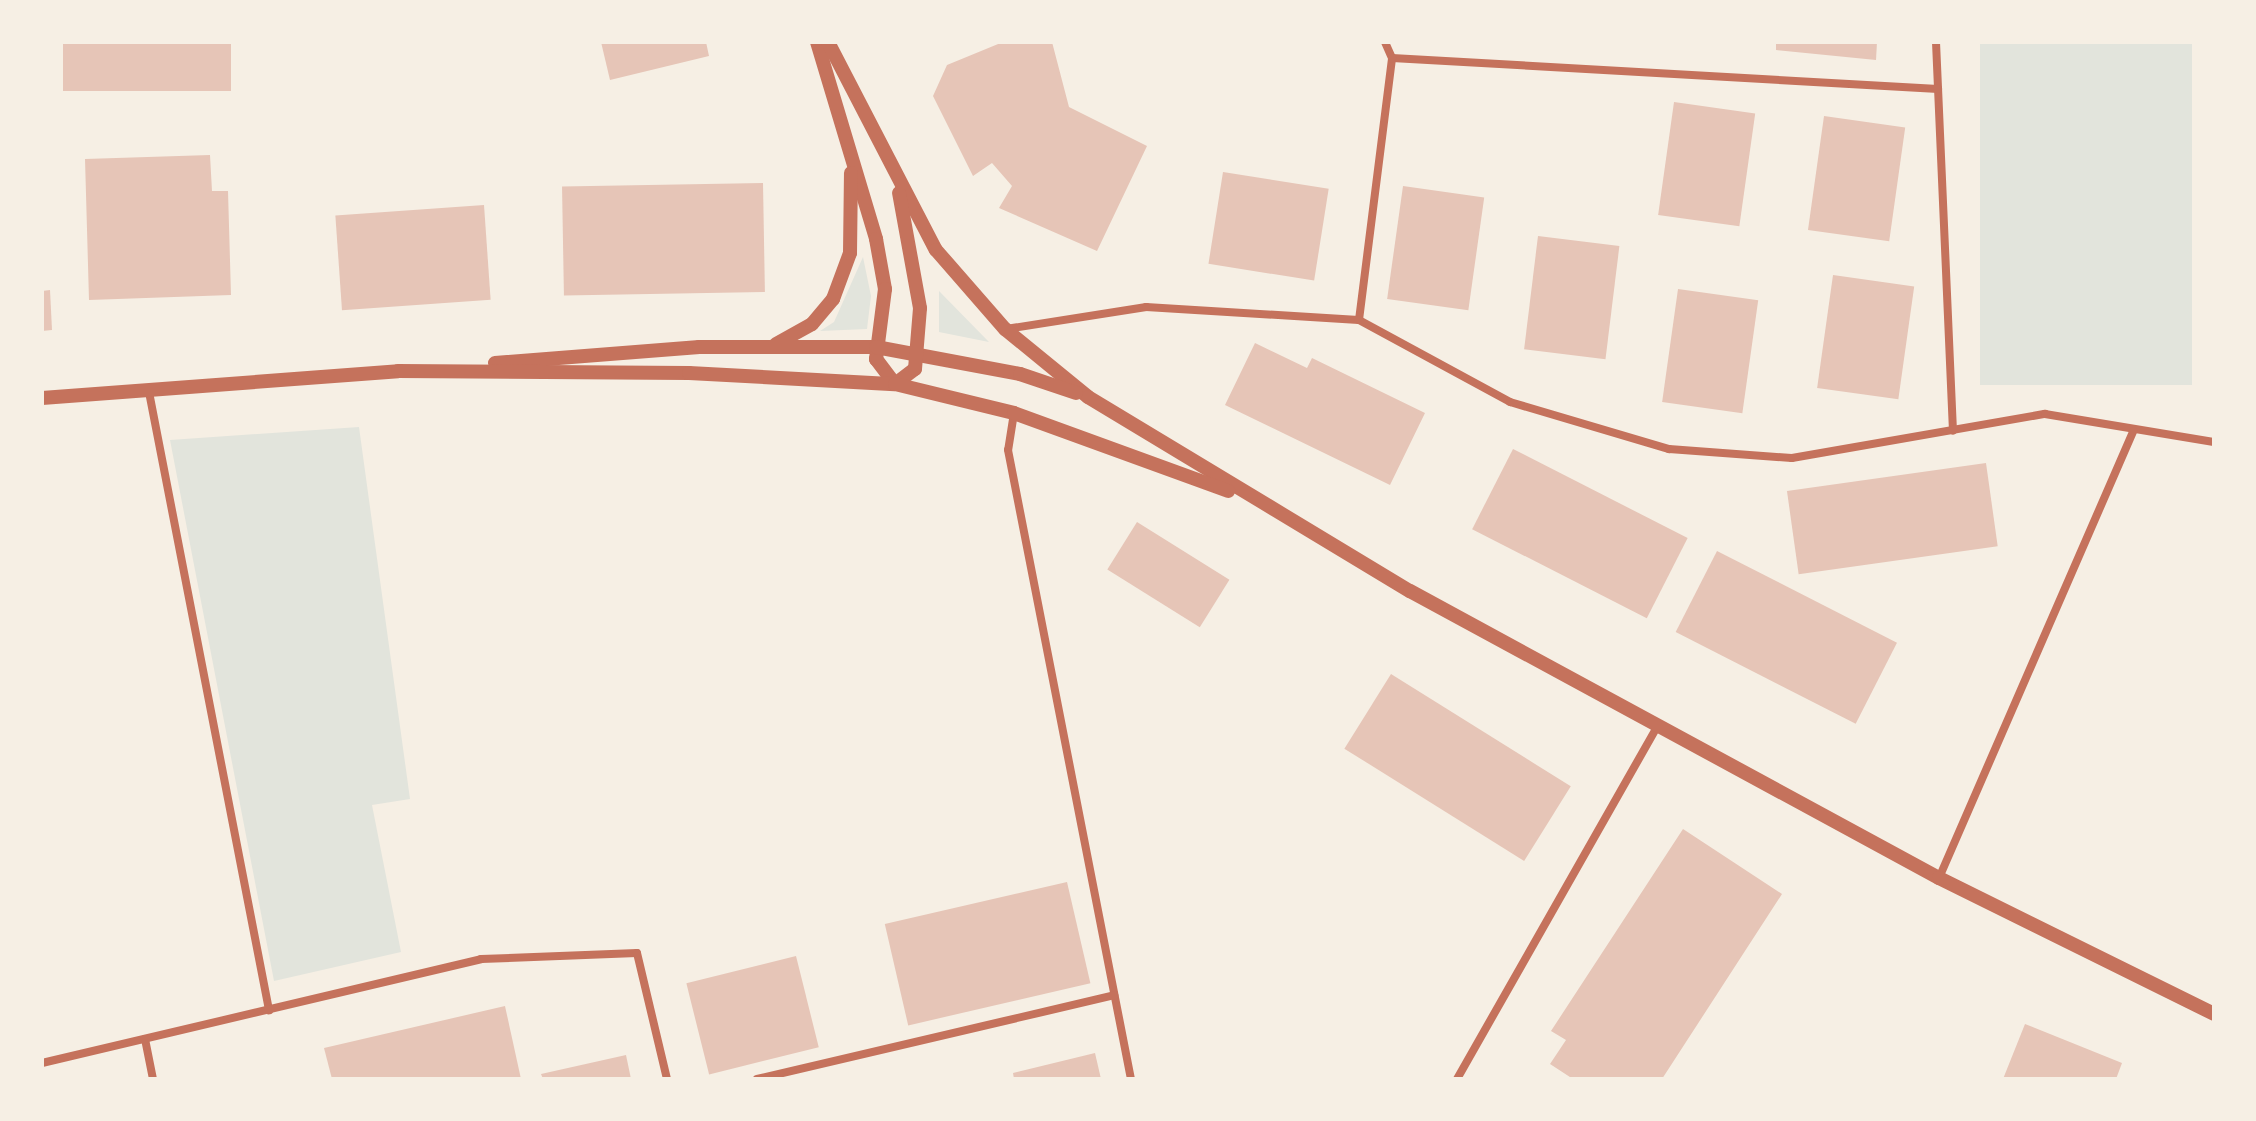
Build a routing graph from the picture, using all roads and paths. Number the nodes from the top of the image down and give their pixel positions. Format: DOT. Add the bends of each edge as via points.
graph roads {
  1 [pos="817,42"];
  2 [pos="828,42"];
  3 [pos="1385,42"];
  4 [pos="1936,42"];
  5 [pos="1392,58"];
  6 [pos="1938,89"];
  7 [pos="849,148"];
  8 [pos="896,177"];
  9 [pos="1359,320"];
  10 [pos="1005,329"];
  11 [pos="776,344"];
  12 [pos="876,347"];
  13 [pos="917,356"];
  14 [pos="398,371"];
  15 [pos="895,384"];
  16 [pos="149,392"];
  17 [pos="1088,397"];
  18 [pos="42,398"];
  19 [pos="1014,413"];
  20 [pos="1953,431"];
  21 [pos="2133,431"];
  22 [pos="2214,442"];
  23 [pos="1247,498"];
  24 [pos="1660,722"];
  25 [pos="1939,878"];
  26 [pos="1114,995"];
  27 [pos="269,1010"];
  28 [pos="2214,1014"];
  29 [pos="145,1039"];
  30 [pos="42,1063"];
  31 [pos="153,1079"];
  32 [pos="667,1079"];
  33 [pos="757,1079"];
  34 [pos="1131,1079"];
  35 [pos="1457,1079"];
  1 -- 7 [label="street"];
  2 -- 8 [label="street"];
  3 -- 5 [label="street"];
  4 -- 6 [label="street"];
  5 -- 6 [label="street"];
  5 -- 9 [label="street"];
  6 -- 20 [label="street"];
  7 -- 11 [label="street" via="854,212 840,281 812,324"];
  7 -- 12 [label="street" via="885,289"];
  8 -- 10 [label="street" via="936,250"];
  8 -- 13 [label="street" via="916,264"];
  9 -- 10 [label="street" via="1146,307"];
  9 -- 20 [label="street" via="1510,402 1669,449 1792,458"];
  10 -- 17 [label="street"];
  11 -- 12 [label="street"];
  11 -- 14 [label="street"];
  12 -- 13 [label="street"];
  12 -- 15 [label="street" via="882,371"];
  13 -- 15 [label="street" via="907,379"];
  13 -- 17 [label="street" via="1020,374"];
  14 -- 15 [label="street" via="689,373"];
  14 -- 16 [label="street"];
  15 -- 19 [label="street"];
  16 -- 18 [label="street"];
  16 -- 27 [label="street"];
  17 -- 23 [label="street"];
  19 -- 23 [label="street"];
  19 -- 26 [label="street" via="1008,450"];
  20 -- 21 [label="street" via="2045,414"];
  21 -- 22 [label="street"];
  21 -- 25 [label="street"];
  23 -- 24 [label="street"];
  24 -- 25 [label="street"];
  24 -- 35 [label="street"];
  25 -- 28 [label="street"];
  26 -- 33 [label="street"];
  26 -- 34 [label="street"];
  27 -- 29 [label="street"];
  27 -- 32 [label="street" via="481,959 637,953"];
  29 -- 30 [label="street"];
  29 -- 31 [label="street"];
}
